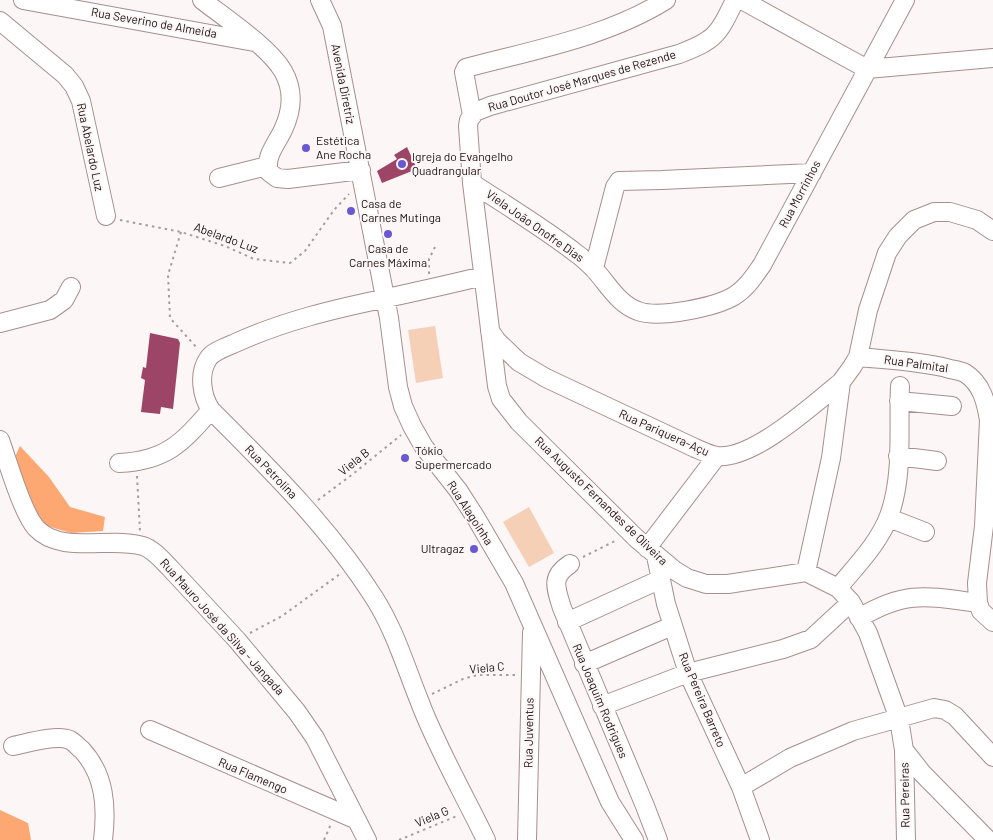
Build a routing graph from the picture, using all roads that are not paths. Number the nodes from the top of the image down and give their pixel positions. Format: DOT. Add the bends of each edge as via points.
graph roads {
  1 [pos="23,0"];
  2 [pos="202,0"];
  3 [pos="320,0"];
  4 [pos="666,0"];
  5 [pos="735,0"];
  6 [pos="742,0"];
  7 [pos="905,0"];
  8 [pos="0,21"];
  9 [pos="254,42"];
  10 [pos="993,58"];
  11 [pos="867,69"];
  12 [pos="472,116"];
  13 [pos="267,166"];
  14 [pos="812,173"];
  15 [pos="361,174"];
  16 [pos="219,178"];
  17 [pos="472,183"];
  18 [pos="106,216"];
  19 [pos="993,231"];
  20 [pos="594,268"];
  21 [pos="483,276"];
  22 [pos="71,287"];
  23 [pos="384,299"];
  24 [pos="639,312"];
  25 [pos="0,323"];
  26 [pos="490,330"];
  27 [pos="858,357"];
  28 [pos="841,382"];
  29 [pos="952,406"];
  30 [pos="210,410"];
  31 [pos="0,440"];
  32 [pos="717,456"];
  33 [pos="898,456"];
  34 [pos="937,461"];
  35 [pos="128,463"];
  36 [pos="888,518"];
  37 [pos="925,532"];
  38 [pos="651,552"];
  39 [pos="570,564"];
  40 [pos="806,572"];
  41 [pos="661,579"];
  42 [pos="838,588"];
  43 [pos="978,602"];
  44 [pos="855,610"];
  45 [pos="567,622"];
  46 [pos="993,622"];
  47 [pos="672,626"];
  48 [pos="532,627"];
  49 [pos="584,664"];
  50 [pos="688,672"];
  51 [pos="602,706"];
  52 [pos="899,719"];
  53 [pos="150,730"];
  54 [pos="13,746"];
  55 [pos="904,750"];
  56 [pos="993,757"];
  57 [pos="741,787"];
  58 [pos="357,820"];
  59 [pos="103,840"];
  60 [pos="367,840"];
  61 [pos="486,840"];
  62 [pos="527,840"];
  63 [pos="634,840"];
  64 [pos="658,840"];
  65 [pos="760,840"];
  66 [pos="906,840"];
  67 [pos="988,840"];
  1 -- 9 [label="street, Rua Severino de Almeida"];
  2 -- 9 [label="street"];
  3 -- 15 [label="street, Avenida Diretriz" via="332,26"];
  4 -- 12 [label="street" via="637,17 605,29 466,68"];
  5 -- 12 [label="street, Rua Doutor José Marques de Rezende" via="723,26 702,46 490,106"];
  6 -- 11 [label="street"];
  7 -- 11 [label="street, Rua Morrinhos"];
  8 -- 18 [label="street, Rua Abelardo Luz" via="74,86 81,101"];
  9 -- 13 [label="street" via="283,71 292,101"];
  10 -- 11 [label="street"];
  11 -- 14 [label="street, Rua Morrinhos"];
  12 -- 17 [label="street, Rua Doutor José Marques de Rezende" via="468,126"];
  13 -- 15 [label="street" via="277,178 288,179"];
  13 -- 16 [label="street"];
  14 -- 20 [label="street" via="619,181"];
  14 -- 24 [label="street, Rua Morrinhos" via="749,283 719,303 697,309"];
  15 -- 23 [label="street, Rua Alagoinha"];
  17 -- 20 [label="street, Viela João Onofre Dias"];
  17 -- 21 [label="street, Rua Doutor José Marques de Rezende"];
  19 -- 27 [label="street" via="978,220 950,212 934,212 914,220 887,253 868,310"];
  20 -- 24 [label="street, Viela João Onofre Dias" via="615,295"];
  21 -- 23 [label="street"];
  21 -- 26 [label="street, Rua Doutor José Marques de Rezende"];
  22 -- 25 [label="street" via="64,300 50,310"];
  23 -- 30 [label="street, Rua Petrolina" via="273,326 223,348 208,358 204,370 202,387"];
  23 -- 48 [label="street, Rua Alagoinha" via="398,387 412,426 476,518 514,583"];
  26 -- 32 [label="street, Rua Pariquera-Açu" via="496,341 519,362 546,378"];
  26 -- 38 [label="street, Rua Augusto Fernandes de Oliveira" via="497,386 507,408"];
  27 -- 28 [label="street"];
  27 -- 43 [label="street, Rua Palmital" via="938,365 964,373 983,393 989,420"];
  28 -- 32 [label="street, Rua Pariquera-Açu" via="771,437 742,452"];
  28 -- 40 [label="street" via="829,466"];
  29 -- 33 [label="street" via="899,393"];
  30 -- 35 [label="street" via="184,440 169,451"];
  30 -- 61 [label="street, Rua Petrolina" via="306,509 376,600 390,625 446,760"];
  31 -- 58 [label="street, Rua Mauro José da Silva - Jangada" via="36,528 61,542 145,547 159,557 237,640 315,738"];
  32 -- 38 [label="street"];
  33 -- 34 [label="street"];
  33 -- 36 [label="street" via="896,491"];
  36 -- 37 [label="street"];
  36 -- 42 [label="street" via="871,549"];
  38 -- 40 [label="street, Rua Augusto Fernandes de Oliveira" via="687,578 706,584 745,582"];
  38 -- 41 [label="street, Rua Pereira Barreto"];
  39 -- 45 [label="street, Rua Joaquim Rodrigues" via="561,570 556,583"];
  40 -- 42 [label="street"];
  41 -- 45 [label="street"];
  41 -- 47 [label="street, Rua Pereira Barreto"];
  42 -- 44 [label="street"];
  43 -- 44 [label="street" via="908,597"];
  43 -- 46 [label="street" via="981,611"];
  44 -- 50 [label="street" via="811,639"];
  44 -- 52 [label="street" via="868,634"];
  45 -- 49 [label="street, Rua Joaquim Rodrigues"];
  47 -- 49 [label="street"];
  47 -- 50 [label="street, Rua Pereira Barreto"];
  48 -- 62 [label="street, Rua Juventus"];
  48 -- 63 [label="street, Rua Alagoinha" via="610,802"];
  49 -- 51 [label="street, Rua Joaquim Rodrigues"];
  50 -- 51 [label="street"];
  50 -- 57 [label="street, Rua Pereira Barreto"];
  51 -- 64 [label="street, Rua Joaquim Rodrigues"];
  52 -- 55 [label="street"];
  52 -- 56 [label="street" via="934,708 945,710 955,716"];
  52 -- 57 [label="street" via="853,731 824,743 790,758"];
  53 -- 58 [label="street, Rua Flamengo"];
  54 -- 59 [label="street" via="56,738 69,740 88,757 101,784"];
  55 -- 66 [label="street, Rua Pereiras"];
  55 -- 67 [label="street"];
  57 -- 65 [label="street, Rua Pereira Barreto"];
  58 -- 60 [label="street, Rua Mauro José da Silva - Jangada"];
}
